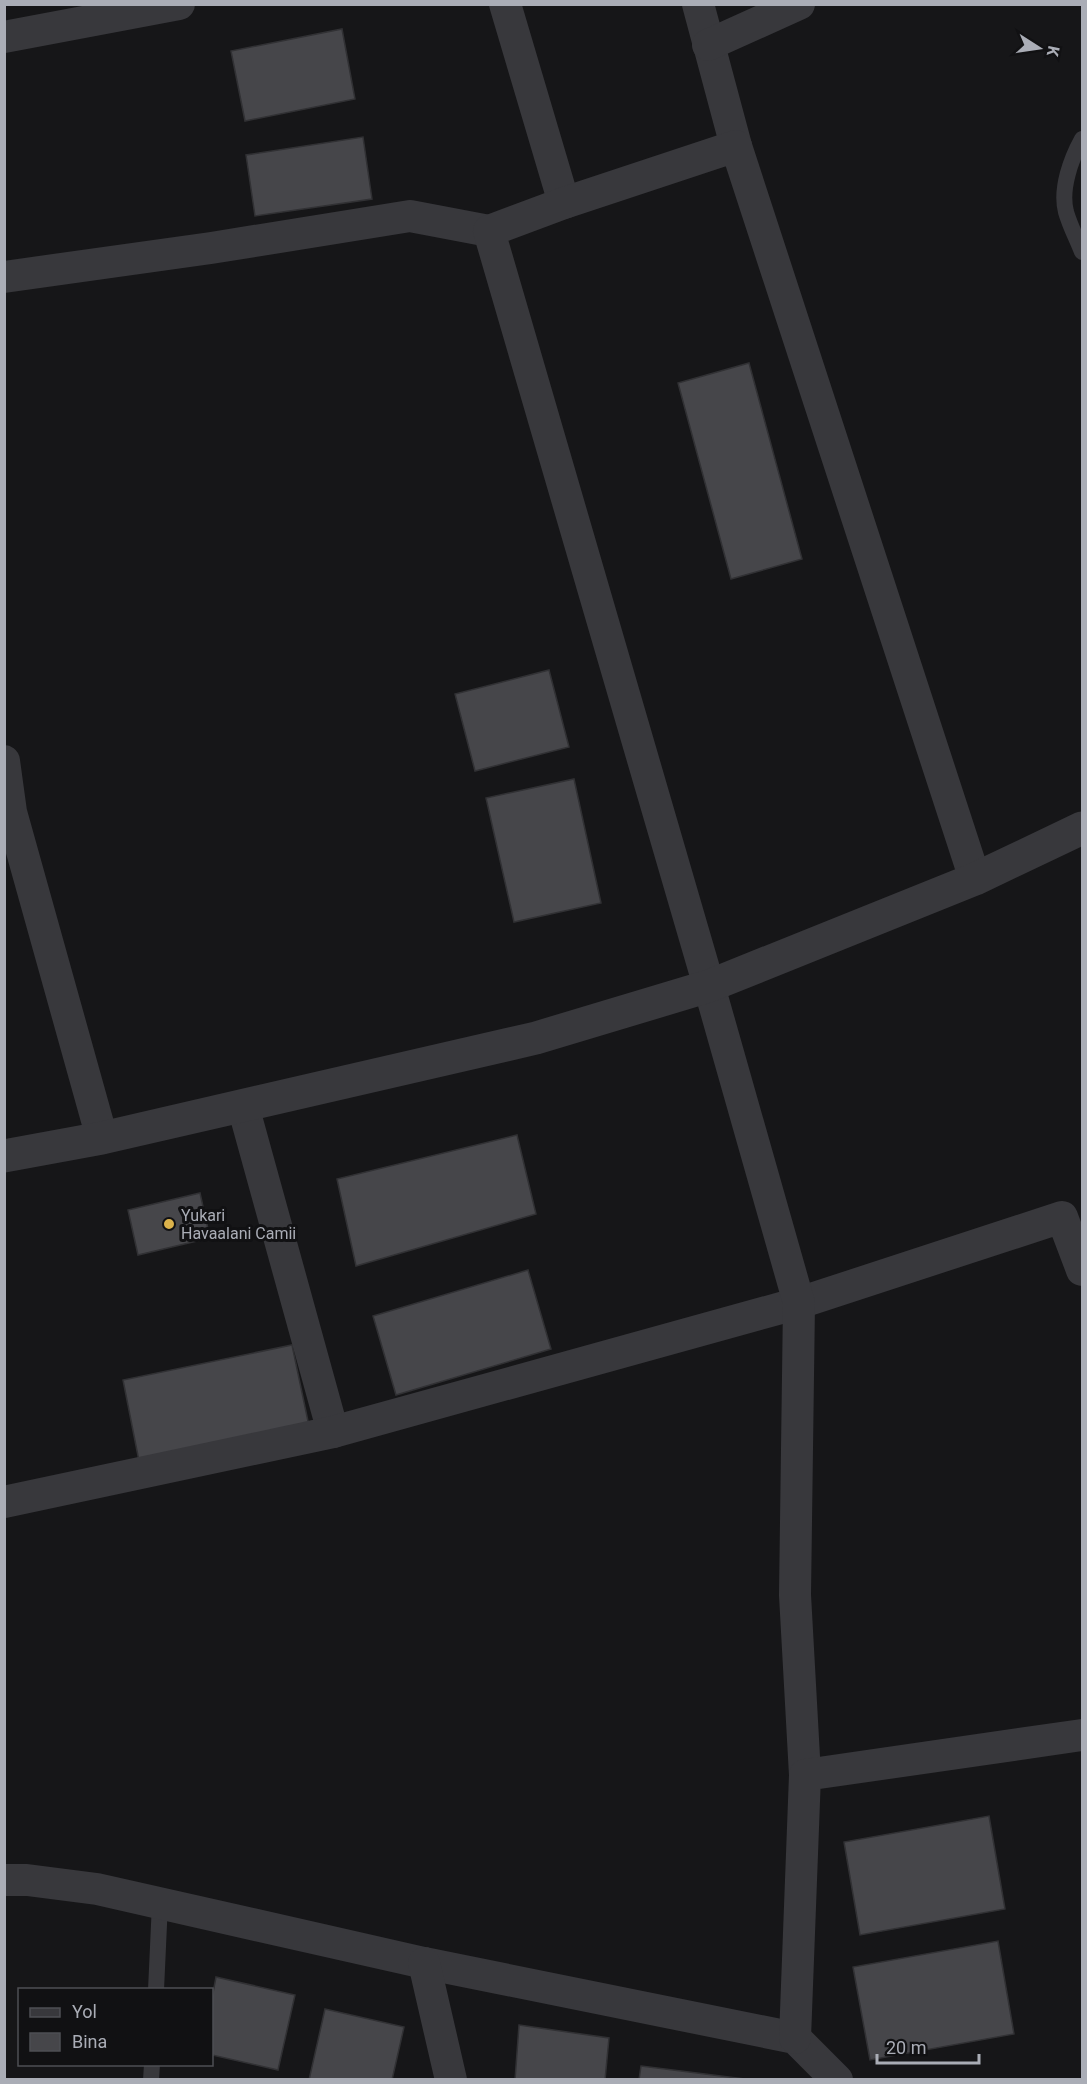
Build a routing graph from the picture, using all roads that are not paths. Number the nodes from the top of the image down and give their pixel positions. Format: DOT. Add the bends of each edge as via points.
graph roads {
  1 [pos="179,4"];
  2 [pos="505,4"];
  3 [pos="698,4"];
  4 [pos="799,4"];
  5 [pos="4,37"];
  6 [pos="708,45"];
  7 [pos="1083,139"];
  8 [pos="736,146"];
  9 [pos="564,203"];
  10 [pos="489,231"];
  11 [pos="1083,252"];
  12 [pos="4,277"];
  13 [pos="4,761"];
  14 [pos="1083,828"];
  15 [pos="975,879"];
  16 [pos="709,986"];
  17 [pos="243,1106"];
  18 [pos="102,1138"];
  19 [pos="4,1156"];
  20 [pos="1083,1270"];
  21 [pos="799,1303"];
  22 [pos="333,1432"];
  23 [pos="4,1502"];
  24 [pos="1083,1735"];
  25 [pos="805,1775"];
  26 [pos="4,1880"];
  27 [pos="160,1903"];
  28 [pos="424,1963"];
  29 [pos="156,1988"];
  30 [pos="795,2038"];
  31 [pos="451,2079"];
  32 [pos="837,2079"];
  1 -- 5 [label="street"];
  2 -- 9 [label="street"];
  3 -- 6 [label="street"];
  4 -- 6 [label="street"];
  6 -- 8 [label="street"];
  7 -- 11 [label="lane" via="1065,189 1065,210"];
  8 -- 9 [label="street"];
  8 -- 15 [label="street"];
  9 -- 10 [label="street"];
  10 -- 12 [label="street" via="410,216"];
  10 -- 16 [label="street"];
  13 -- 18 [label="street" via="11,812"];
  14 -- 15 [label="street"];
  15 -- 16 [label="street"];
  16 -- 17 [label="street" via="536,1038"];
  16 -- 21 [label="street"];
  17 -- 18 [label="street"];
  17 -- 22 [label="street"];
  18 -- 19 [label="street"];
  20 -- 21 [label="street" via="1062,1217"];
  21 -- 22 [label="street"];
  21 -- 25 [label="street" via="795,1596"];
  22 -- 23 [label="street"];
  24 -- 25 [label="street"];
  25 -- 30 [label="street"];
  26 -- 27 [label="street" via="97,1889"];
  27 -- 28 [label="street"];
  27 -- 29 [label="lane"];
  28 -- 30 [label="street"];
  28 -- 31 [label="street"];
  30 -- 32 [label="street"];
}
